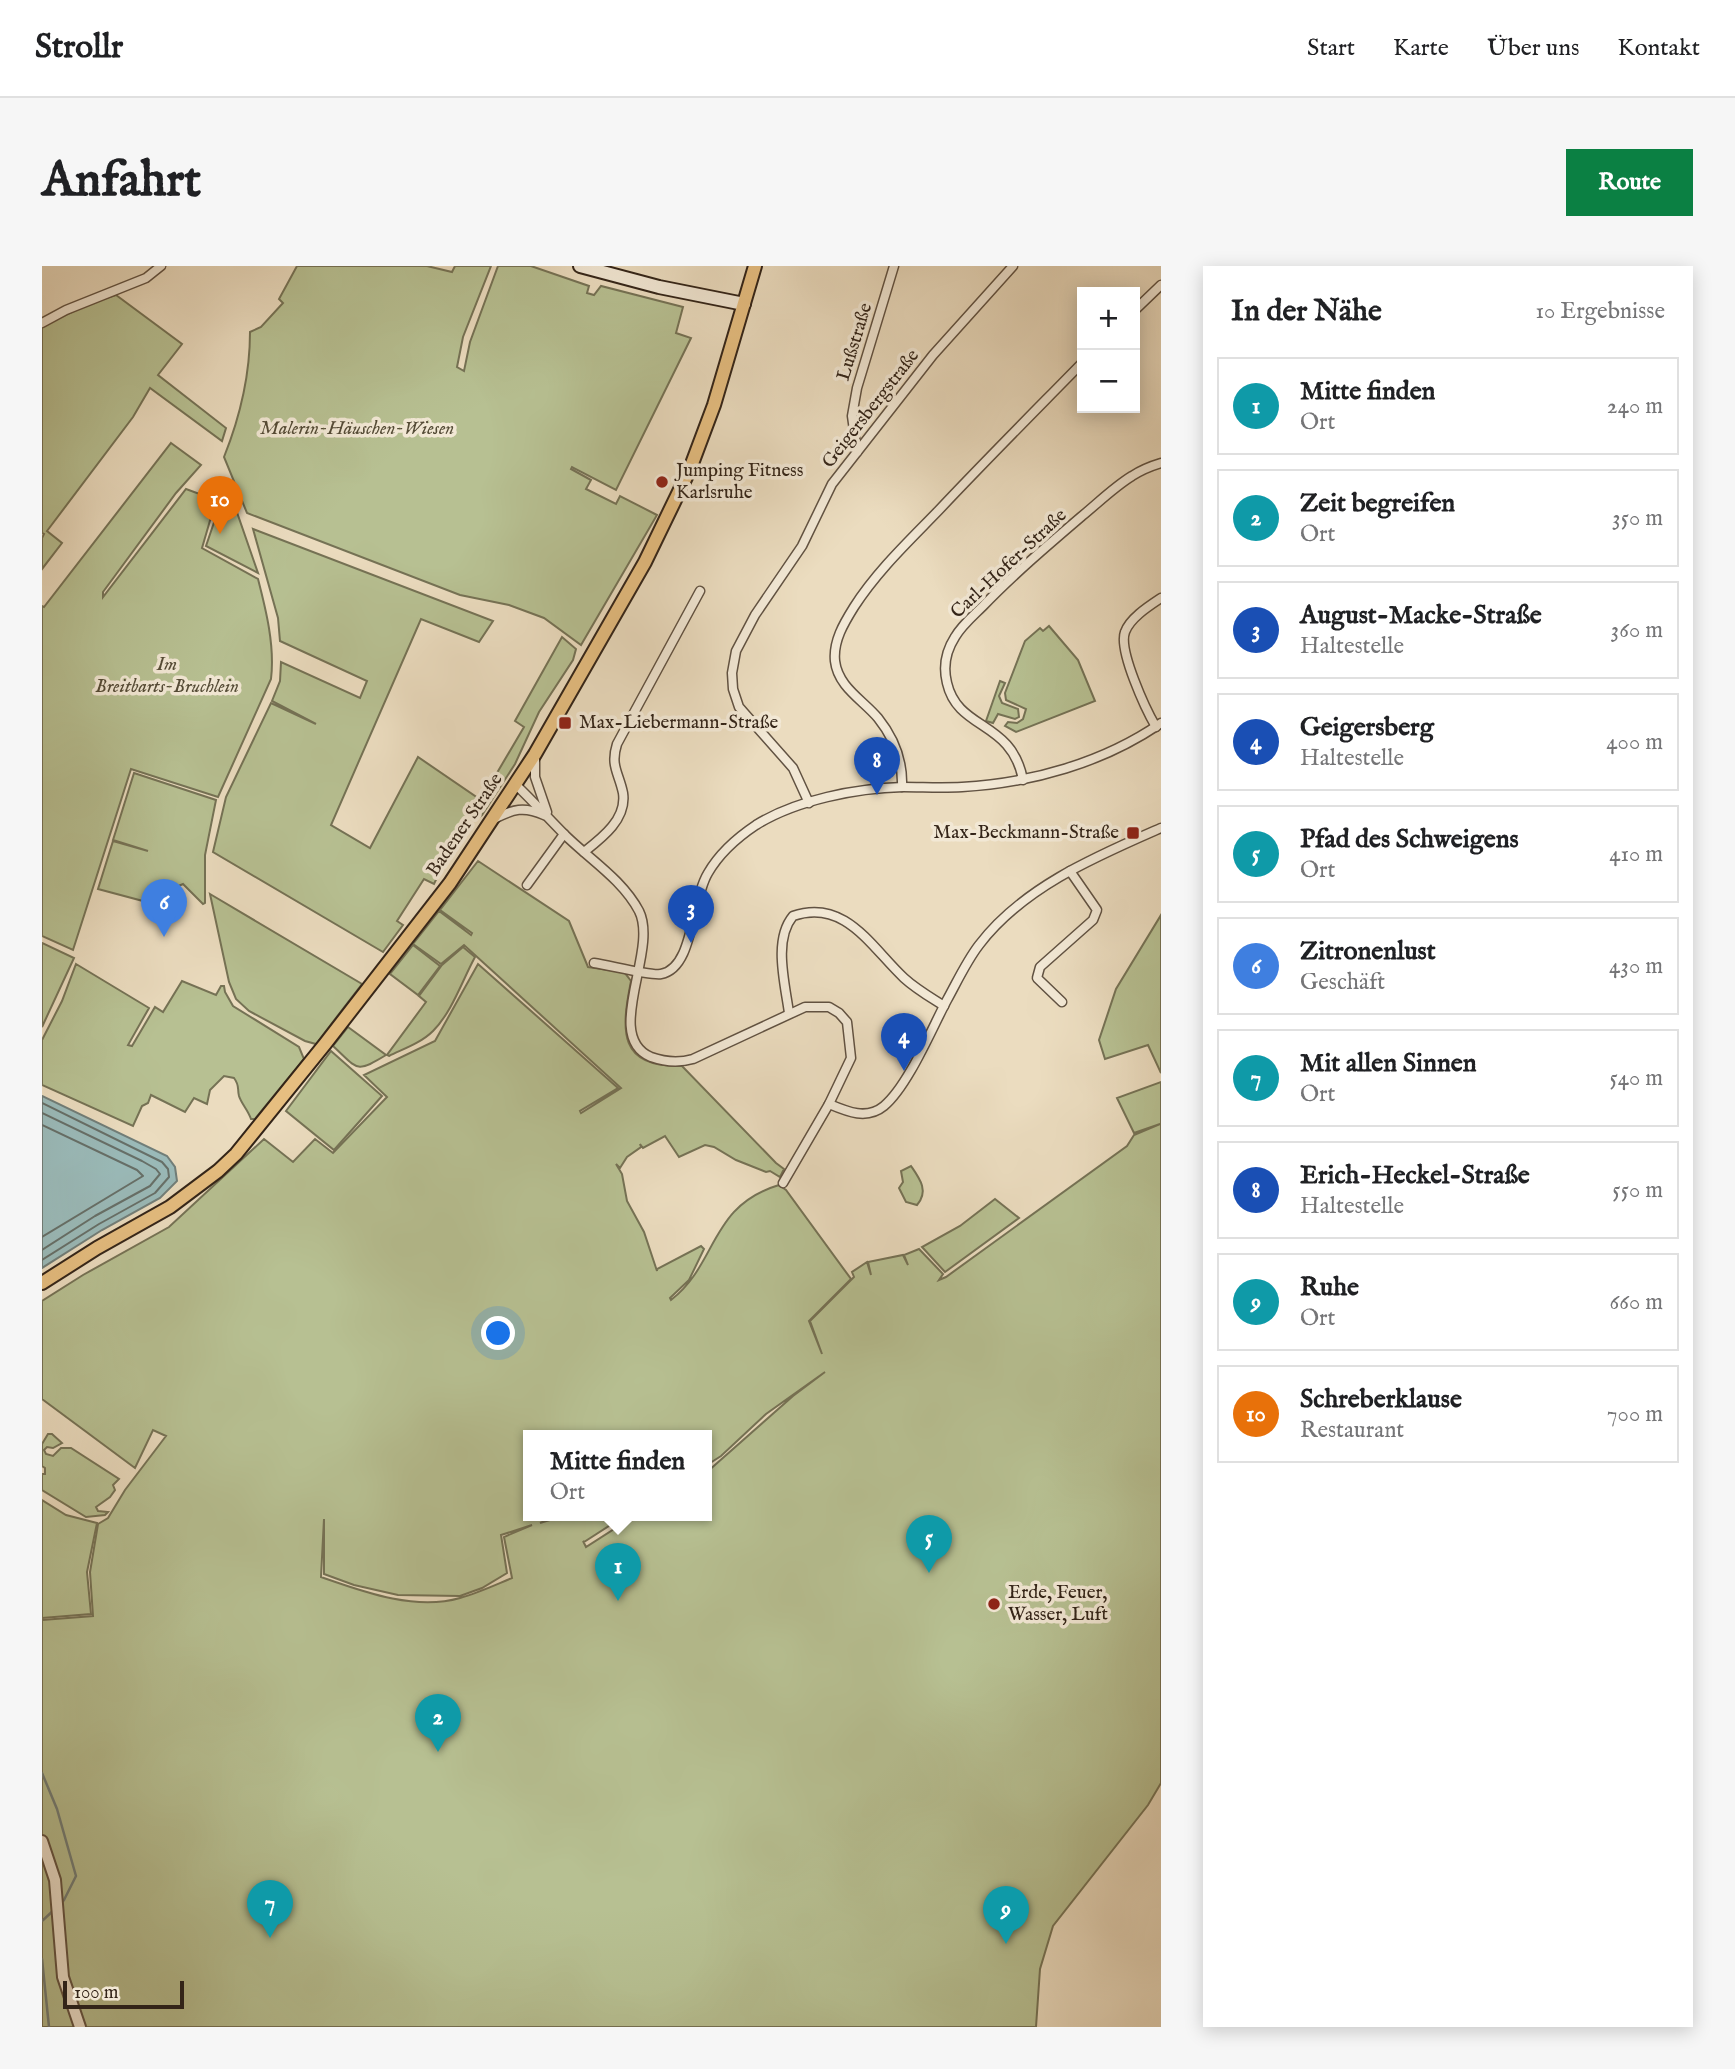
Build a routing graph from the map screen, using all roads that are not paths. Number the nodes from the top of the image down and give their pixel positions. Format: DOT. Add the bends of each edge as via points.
graph roads {
  1 [pos="161,266"];
  2 [pos="580,266"];
  3 [pos="755,266"];
  4 [pos="894,266"];
  5 [pos="1013,266"];
  6 [pos="1161,285"];
  7 [pos="744,304"];
  8 [pos="1140,305"];
  9 [pos="42,323"];
  10 [pos="1077,368"];
  11 [pos="855,427"];
  12 [pos="874,431"];
  13 [pos="857,452"];
  14 [pos="1161,463"];
  15 [pos="700,591"];
  16 [pos="1161,598"];
  17 [pos="1158,725"];
  18 [pos="535,754"];
  19 [pos="1023,780"];
  20 [pos="515,784"];
  21 [pos="902,787"];
  22 [pos="809,803"];
  23 [pos="550,818"];
  24 [pos="493,819"];
  25 [pos="1161,828"];
  26 [pos="564,834"];
  27 [pos="584,852"];
  28 [pos="1070,871"];
  29 [pos="527,885"];
  30 [pos="594,963"];
  31 [pos="639,971"];
  32 [pos="1062,1002"];
  33 [pos="944,1006"];
  34 [pos="789,1013"];
  35 [pos="830,1104"];
  36 [pos="783,1183"];
  37 [pos="42,1283"];
  38 [pos="42,1842"];
  39 [pos="79,2027"];
  1 -- 9 [label="street" via="146,278"];
  2 -- 7 [label="main road"];
  3 -- 7 [label="main road, Badener Straße"];
  4 -- 11 [label="street, Lußstraße" via="857,388 852,416"];
  5 -- 12 [label="street, Geigersbergstraße" via="933,355"];
  6 -- 8 [label="street"];
  7 -- 18 [label="main road, Badener Straße" via="690,469 645,562"];
  10 -- 21 [label="street" via="893,557 855,605 837,640 837,672 891,738"];
  11 -- 12 [label="street"];
  11 -- 13 [label="street, Lußstraße"];
  12 -- 13 [label="street, Geigersbergstraße"];
  13 -- 22 [label="street, Geigersbergstraße" via="832,484 802,547 746,632 732,673 739,706 793,768"];
  14 -- 19 [label="street, Carl-Hofer-Straße" via="1131,476 1038,552 961,628 948,650 945,670 952,698 964,713 1011,747"];
  15 -- 27 [label="street" via="617,744 613,765 623,793 622,809 612,826"];
  16 -- 17 [label="street" via="1129,625 1123,643 1145,708"];
  17 -- 19 [label="street" via="1090,760"];
  18 -- 20 [label="main road, Badener Straße"];
  18 -- 23 [label="street" via="535,777"];
  19 -- 21 [label="street"];
  20 -- 23 [label="street"];
  20 -- 24 [label="main road, Badener Straße"];
  21 -- 22 [label="street"];
  22 -- 31 [label="street" via="757,824 733,844 708,873 681,960 660,974"];
  23 -- 24 [label="street" via="525,808"];
  23 -- 26 [label="street"];
  24 -- 37 [label="main road, Badener Straße" via="394,956 236,1154 170,1207"];
  25 -- 28 [label="street"];
  26 -- 27 [label="street"];
  26 -- 29 [label="street"];
  27 -- 31 [label="street" via="615,879 639,912 645,939"];
  28 -- 32 [label="street" via="1097,910 1093,920 1040,967 1037,978"];
  28 -- 33 [label="street" via="999,922 980,944"];
  30 -- 31 [label="street"];
  31 -- 34 [label="street" via="631,1006 632,1035 647,1055 663,1061 693,1059"];
  33 -- 34 [label="street" via="904,978 860,931 822,910 793,916 783,933"];
  33 -- 35 [label="street" via="886,1105 861,1114"];
  34 -- 35 [label="street" via="805,1007 829,1007 847,1022 851,1058"];
  35 -- 36 [label="street"];
  38 -- 39 [label="street" via="55,1880 64,1977"];
}
